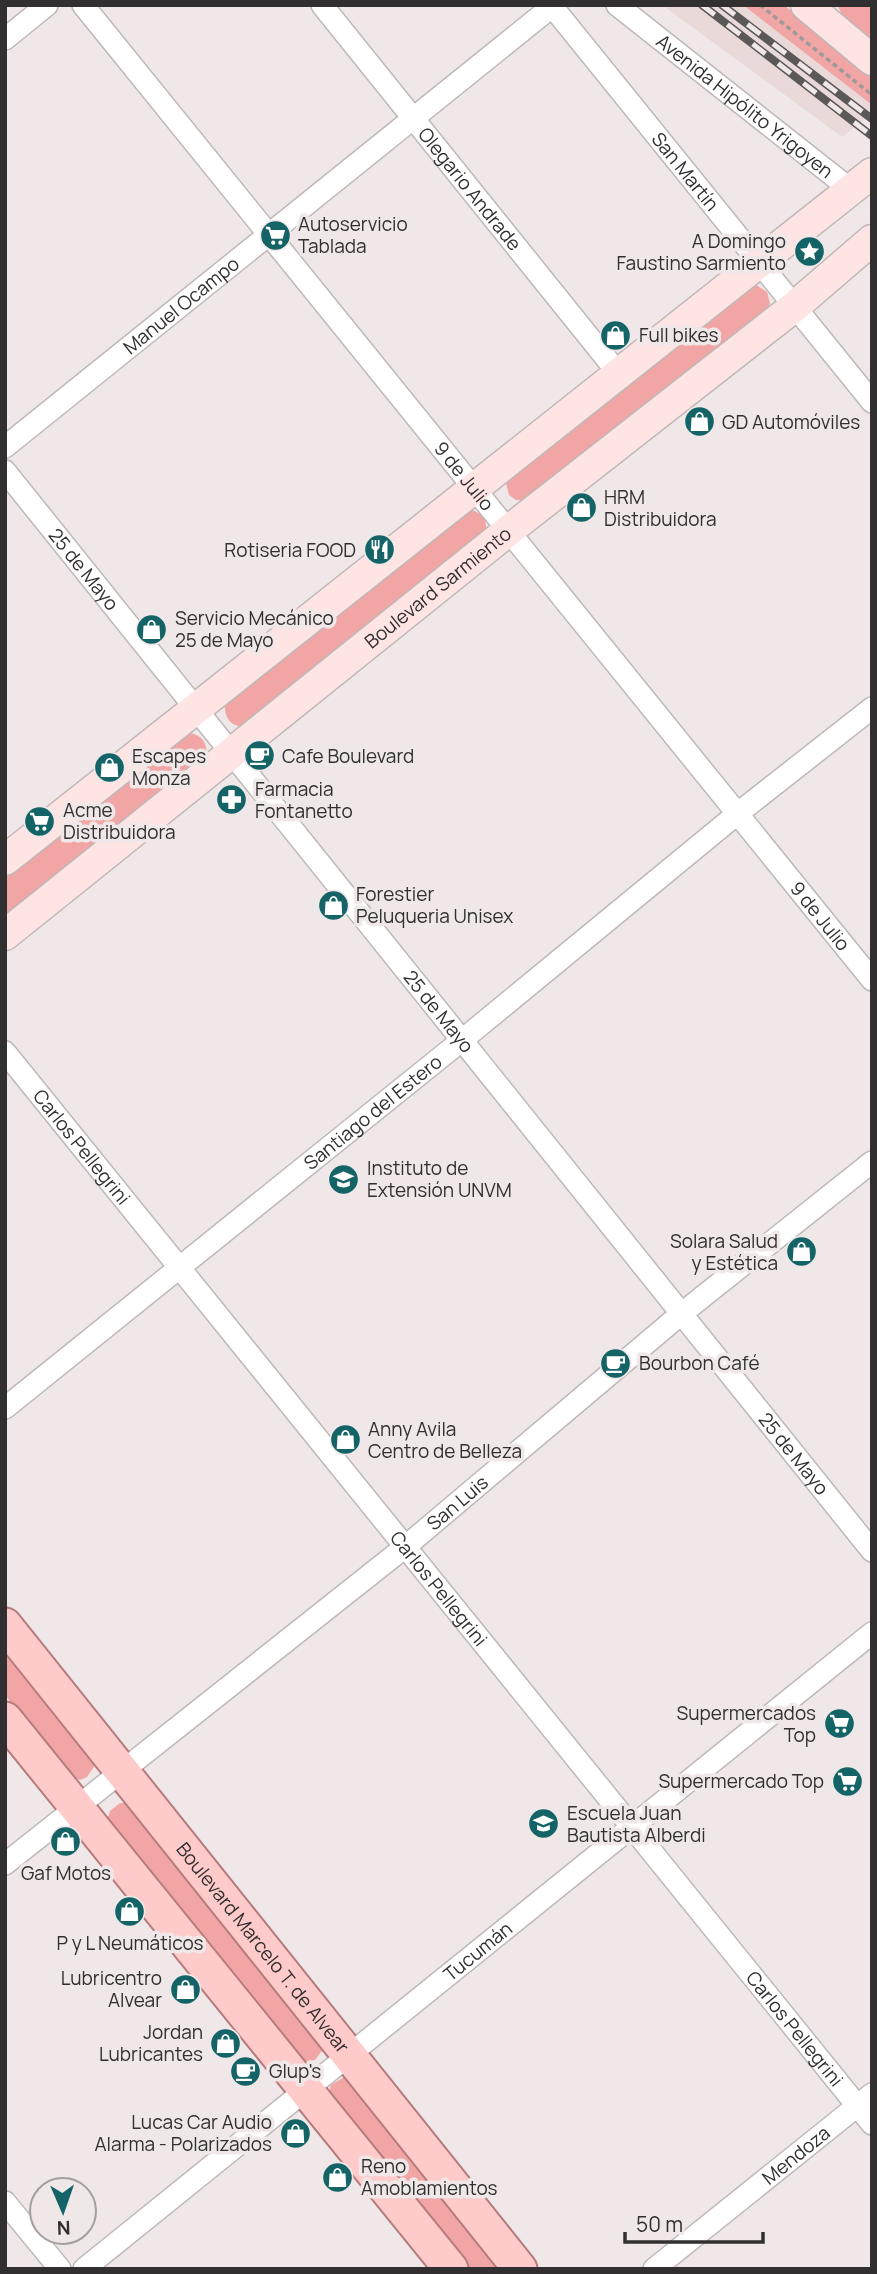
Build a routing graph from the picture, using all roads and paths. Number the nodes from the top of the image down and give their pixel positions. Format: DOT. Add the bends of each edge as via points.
graph roads {
  1 [pos="47,5"];
  2 [pos="83,5"];
  3 [pos="322,5"];
  4 [pos="617,5"];
  5 [pos="760,5"];
  6 [pos="806,5"];
  7 [pos="552,6"];
  8 [pos="825,16"];
  9 [pos="5,39"];
  10 [pos="872,60"];
  11 [pos="872,95"];
  12 [pos="413,118"];
  13 [pos="864,189"];
  14 [pos="269,234"];
  15 [pos="872,240"];
  16 [pos="758,262"];
  17 [pos="794,307"];
  18 [pos="618,373"];
  19 [pos="872,402"];
  20 [pos="5,447"];
  21 [pos="5,471"];
  22 [pos="473,488"];
  23 [pos="508,531"];
  24 [pos="197,707"];
  25 [pos="872,708"];
  26 [pos="233,753"];
  27 [pos="737,814"];
  28 [pos="5,860"];
  29 [pos="5,935"];
  30 [pos="872,980"];
  31 [pos="461,1041"];
  32 [pos="5,1052"];
  33 [pos="872,1162"];
  34 [pos="180,1267"];
  35 [pos="681,1314"];
  36 [pos="5,1408"];
  37 [pos="405,1546"];
  38 [pos="872,1550"];
  39 [pos="5,1625"];
  40 [pos="872,1633"];
  41 [pos="5,1718"];
  42 [pos="122,1771"];
  43 [pos="78,1808"];
  44 [pos="631,1827"];
  45 [pos="5,1864"];
  46 [pos="348,2054"];
  47 [pos="306,2088"];
  48 [pos="864,2100"];
  49 [pos="872,2124"];
  50 [pos="5,2202"];
  51 [pos="60,2269"];
  52 [pos="85,2269"];
  53 [pos="451,2269"];
  54 [pos="520,2269"];
  55 [pos="654,2269"];
  1 -- 9 [label="street"];
  2 -- 14 [label="street, 9 de Julio"];
  3 -- 12 [label="street, Olegario Andrade"];
  4 -- 13 [label="street, Avenida Hipólito Yrigoyen"];
  5 -- 11 [label="path"];
  6 -- 8 [label="main road"];
  7 -- 12 [label="street, Manuel Ocampo"];
  7 -- 16 [label="street, San Martín"];
  8 -- 10 [label="main road"];
  12 -- 14 [label="street, Manuel Ocampo"];
  12 -- 18 [label="street, Olegario Andrade"];
  13 -- 16 [label="main road"];
  14 -- 20 [label="street, Manuel Ocampo"];
  14 -- 22 [label="street, 9 de Julio"];
  15 -- 17 [label="main road, Boulevard Sarmiento"];
  16 -- 17 [label="street, San Martín"];
  16 -- 18 [label="main road"];
  17 -- 19 [label="street, San Martín"];
  17 -- 23 [label="main road, Boulevard Sarmiento"];
  18 -- 22 [label="main road"];
  21 -- 24 [label="street, 25 de Mayo"];
  22 -- 23 [label="street, 9 de Julio"];
  22 -- 24 [label="main road"];
  23 -- 26 [label="main road, Boulevard Sarmiento"];
  23 -- 27 [label="street, 9 de Julio"];
  24 -- 26 [label="street, 25 de Mayo"];
  24 -- 28 [label="main road"];
  25 -- 27 [label="street, Santiago del Estero"];
  26 -- 29 [label="main road, Boulevard Sarmiento"];
  26 -- 31 [label="street, 25 de Mayo"];
  27 -- 30 [label="street, 9 de Julio"];
  27 -- 31 [label="street, Santiago del Estero"];
  31 -- 34 [label="street, Santiago del Estero"];
  31 -- 35 [label="street, 25 de Mayo"];
  32 -- 34 [label="street, Carlos Pellegrini"];
  33 -- 35 [label="street, San Luis"];
  34 -- 36 [label="street, Santiago del Estero"];
  34 -- 37 [label="street, Carlos Pellegrini"];
  35 -- 37 [label="street, San Luis"];
  35 -- 38 [label="street, 25 de Mayo"];
  37 -- 42 [label="street, San Luis"];
  37 -- 44 [label="street, Carlos Pellegrini"];
  39 -- 42 [label="main road, Boulevard Marcelo T. de Alvear"];
  40 -- 44 [label="street, Tucumán"];
  41 -- 43 [label="main road"];
  42 -- 43 [label="street, San Luis"];
  42 -- 46 [label="main road, Boulevard Marcelo T. de Alvear"];
  43 -- 45 [label="street, San Luis"];
  43 -- 47 [label="main road"];
  44 -- 46 [label="street, Tucumán"];
  44 -- 48 [label="street, Carlos Pellegrini"];
  46 -- 47 [label="street, Tucumán"];
  46 -- 54 [label="main road, Boulevard Marcelo T. de Alvear"];
  47 -- 52 [label="street, Tucumán"];
  47 -- 53 [label="main road"];
  48 -- 49 [label="street, Carlos Pellegrini"];
  48 -- 55 [label="street, Mendoza"];
  50 -- 51 [label="street"];
}
